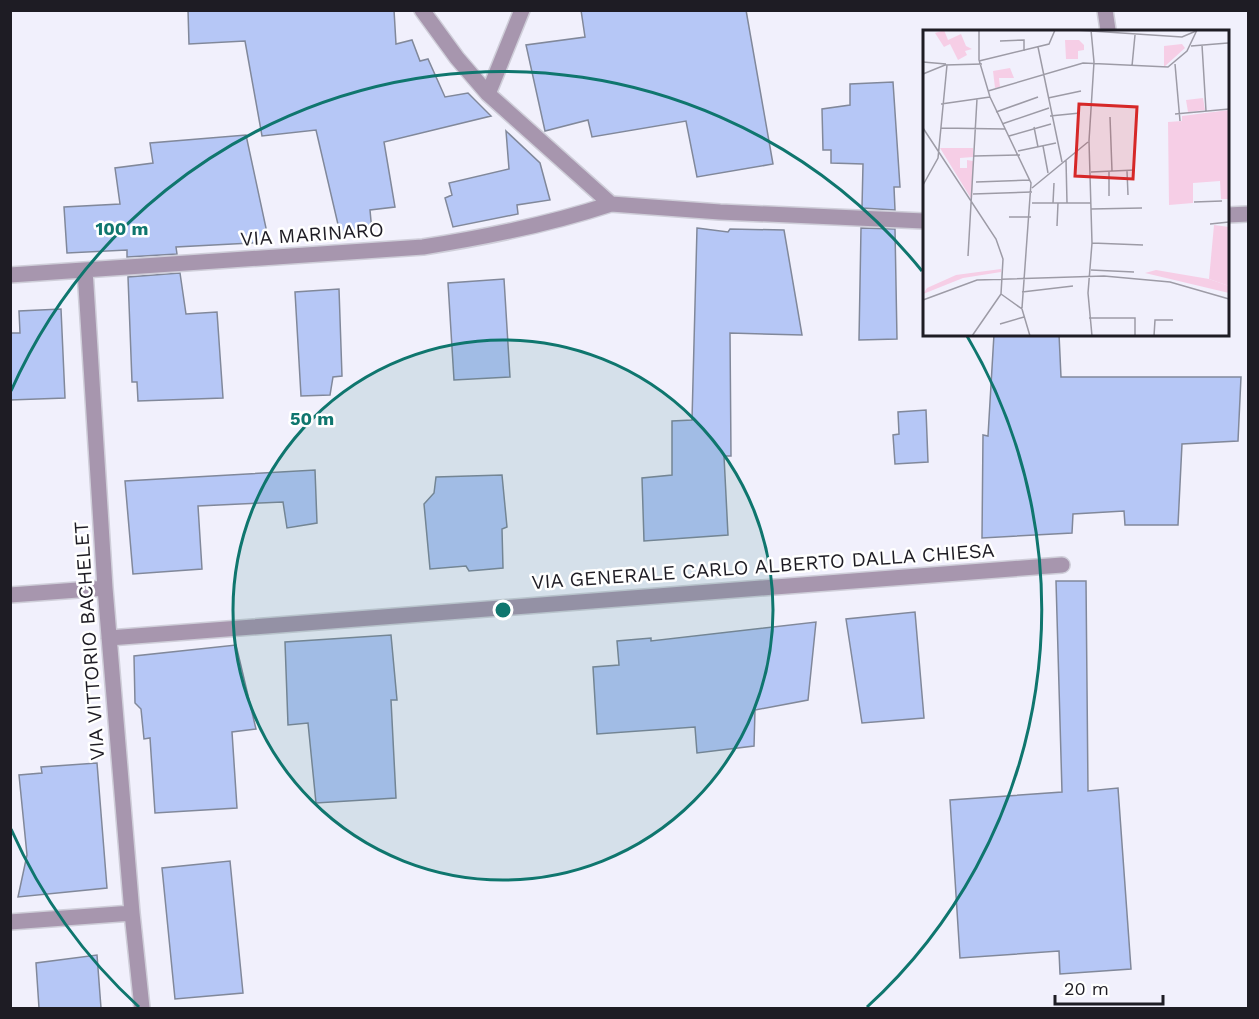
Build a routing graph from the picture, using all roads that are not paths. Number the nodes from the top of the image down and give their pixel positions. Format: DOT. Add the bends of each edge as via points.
graph roads {
  1 [pos="422,10"];
  2 [pos="522,10"];
  3 [pos="1105,10"];
  4 [pos="1108,30"];
  5 [pos="488,94"];
  6 [pos="612,204"];
  7 [pos="1248,214"];
  8 [pos="1229,215"];
  9 [pos="923,221"];
  10 [pos="85,270"];
  11 [pos="10,275"];
  12 [pos="1062,564"];
  13 [pos="105,588"];
  14 [pos="10,595"];
  15 [pos="110,638"];
  16 [pos="132,913"];
  17 [pos="10,922"];
  18 [pos="142,1008"];
  1 -- 5 [label="street"];
  2 -- 5 [label="street"];
  3 -- 4 [label="street"];
  5 -- 6 [label="street"];
  6 -- 9 [label="street"];
  6 -- 10 [label="street, VIA MARINARO" via="477,238 423,247"];
  7 -- 8 [label="street"];
  10 -- 11 [label="street, VIA MARINARO"];
  10 -- 13 [label="street, VIA VITTORIO BACHELET"];
  12 -- 15 [label="street, VIA GENERALE CARLO ALBERTO DALLA CHIESA"];
  13 -- 14 [label="street"];
  13 -- 15 [label="street, VIA VITTORIO BACHELET"];
  15 -- 16 [label="street, VIA VITTORIO BACHELET"];
  16 -- 17 [label="street"];
  16 -- 18 [label="street, VIA VITTORIO BACHELET"];
}
